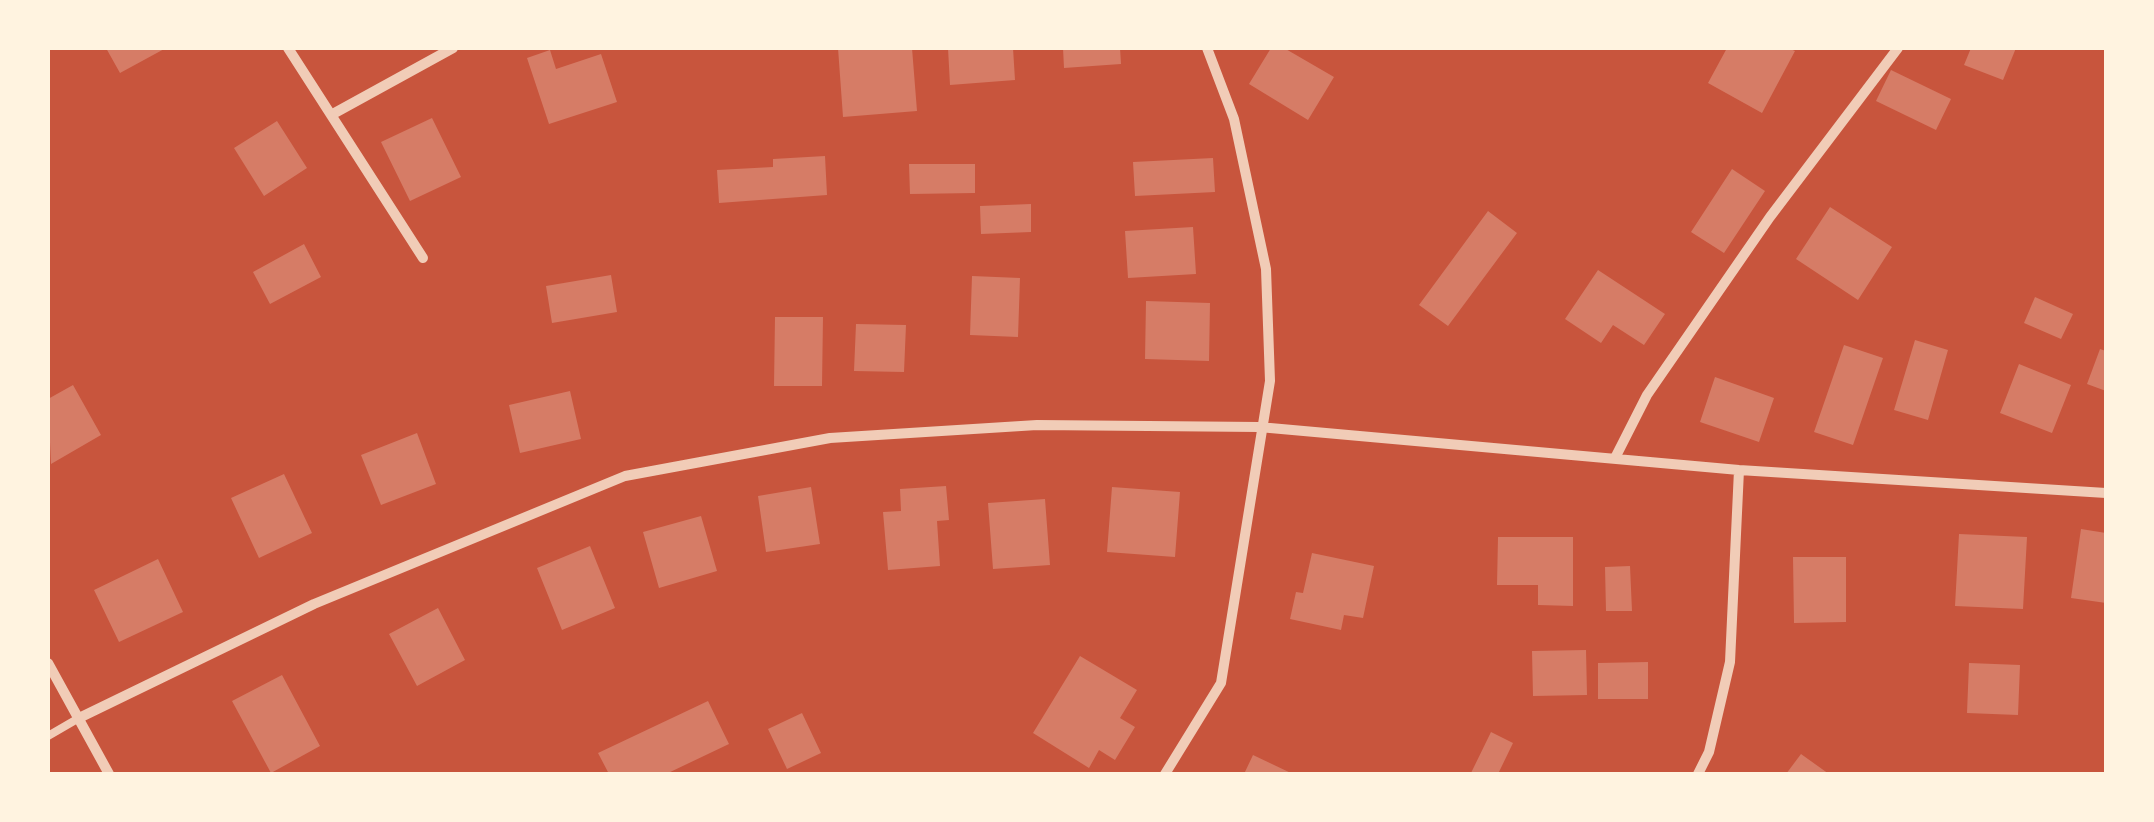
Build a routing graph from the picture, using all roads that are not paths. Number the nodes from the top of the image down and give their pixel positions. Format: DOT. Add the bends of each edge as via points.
graph roads {
  1 [pos="288,48"];
  2 [pos="453,48"];
  3 [pos="1208,48"];
  4 [pos="1898,48"];
  5 [pos="330,115"];
  6 [pos="422,258"];
  7 [pos="1259,427"];
  8 [pos="1615,458"];
  9 [pos="1739,470"];
  10 [pos="2106,493"];
  11 [pos="48,663"];
  12 [pos="80,718"];
  13 [pos="48,736"];
  14 [pos="109,774"];
  15 [pos="1165,774"];
  16 [pos="1698,774"];
  1 -- 5 [label="street"];
  2 -- 5 [label="street"];
  3 -- 7 [label="street" via="1234,119 1266,269 1270,382"];
  4 -- 8 [label="street" via="1758,233 1647,395"];
  5 -- 6 [label="street"];
  7 -- 8 [label="street"];
  7 -- 12 [label="street" via="1037,425 830,438 625,476 314,604"];
  7 -- 15 [label="street" via="1221,683"];
  8 -- 9 [label="street"];
  9 -- 10 [label="street"];
  9 -- 16 [label="street" via="1730,662"];
  11 -- 12 [label="street"];
  12 -- 13 [label="lane"];
  12 -- 14 [label="street"];
}
